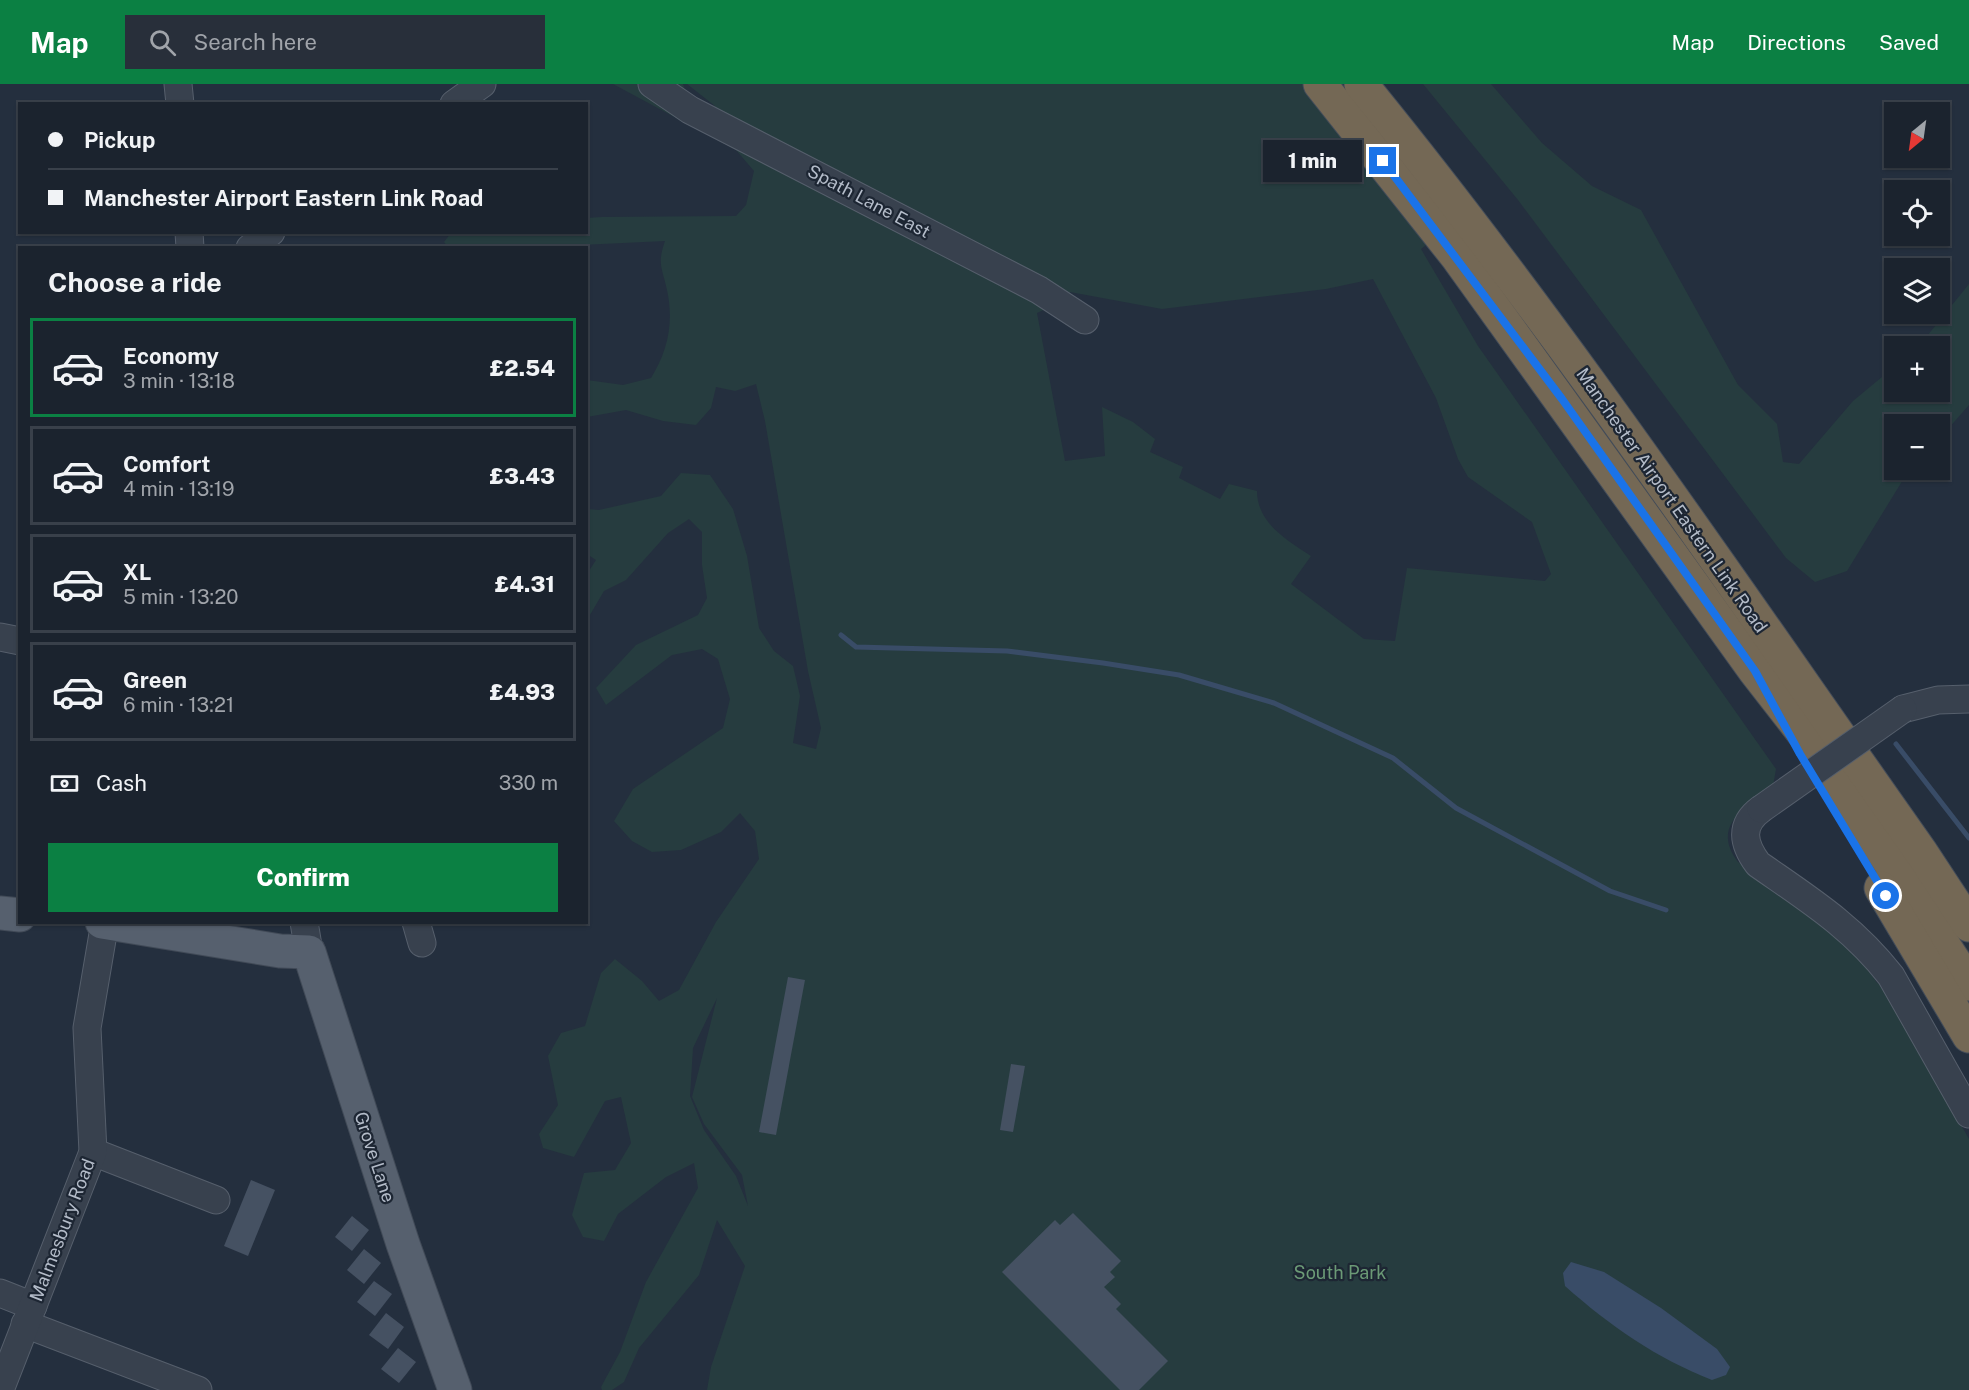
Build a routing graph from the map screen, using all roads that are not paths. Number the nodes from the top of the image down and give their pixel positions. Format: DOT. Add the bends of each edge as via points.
graph roads {
  1 [pos="178,84"];
  2 [pos="482,84"];
  3 [pos="652,84"];
  4 [pos="1320,84"];
  5 [pos="1361,84"];
  6 [pos="180,102"];
  7 [pos="457,102"];
  8 [pos="268,234"];
  9 [pos="253,246"];
  10 [pos="1085,320"];
  11 [pos="0,637"];
  12 [pos="18,641"];
  13 [pos="1755,671"];
  14 [pos="1969,699"];
  15 [pos="1921,852"];
  16 [pos="0,913"];
  17 [pos="18,915"];
  18 [pos="1969,915"];
  19 [pos="104,924"];
  20 [pos="110,924"];
  21 [pos="1969,926"];
  22 [pos="307,937"];
  23 [pos="1969,984"];
  24 [pos="1969,1036"];
  25 [pos="1969,1114"];
  26 [pos="93,1152"];
  27 [pos="216,1201"];
  28 [pos="0,1293"];
  29 [pos="29,1315"];
  30 [pos="0,1390"];
  31 [pos="198,1390"];
  32 [pos="455,1390"];
  1 -- 6 [label="street"];
  2 -- 7 [label="street"];
  3 -- 10 [label="street, Spath Lane East" via="690,110 1039,290"];
  4 -- 13 [label="highway, Manchester Airport Eastern Link Road" via="1458,258"];
  5 -- 15 [label="highway, Manchester Airport Eastern Link Road" via="1592,385"];
  8 -- 9 [label="street"];
  11 -- 12 [label="street"];
  13 -- 23 [label="highway, Manchester Airport Eastern Link Road" via="1815,747"];
  13 -- 24 [label="highway" via="1800,754"];
  14 -- 25 [label="street, bridge" via="1938,700 1903,710 1761,809 1749,820 1744,840 1758,864 1848,928 1876,957 1891,976"];
  15 -- 18 [label="highway"];
  15 -- 21 [label="highway, Manchester Airport Eastern Link Road"];
  16 -- 17 [label="main road"];
  19 -- 26 [label="street, Malmesbury Road" via="87,1029"];
  20 -- 22 [label="main road" via="280,951"];
  22 -- 32 [label="main road, Grove Lane" via="403,1244"];
  26 -- 27 [label="street"];
  26 -- 29 [label="street, Malmesbury Road"];
  28 -- 29 [label="street"];
  29 -- 30 [label="street, Malmesbury Road"];
  29 -- 31 [label="street"];
}
